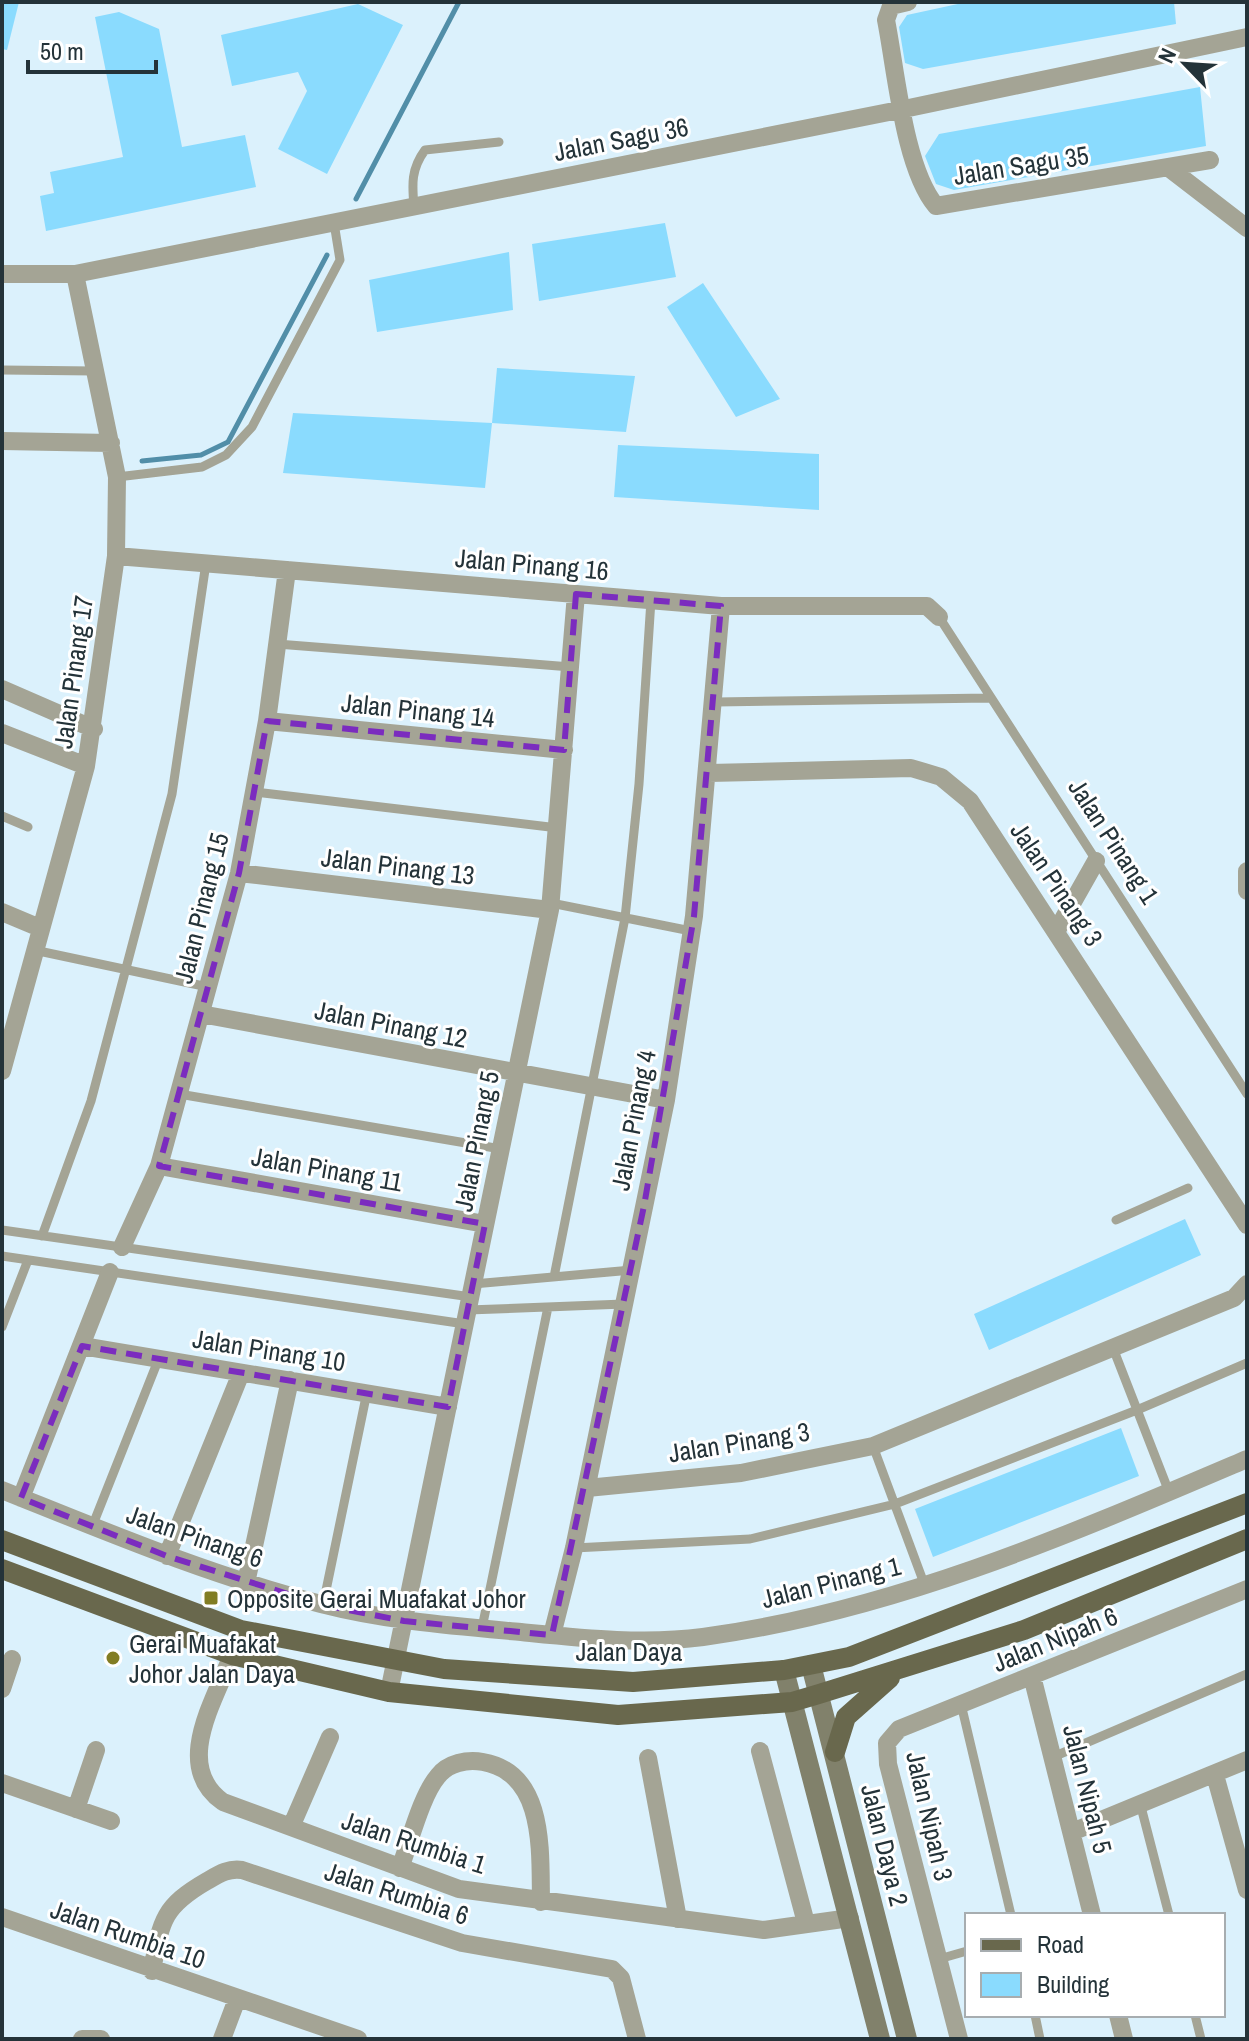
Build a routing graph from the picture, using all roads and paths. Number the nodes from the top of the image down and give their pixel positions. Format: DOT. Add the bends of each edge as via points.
graph roads {
  1 [pos="908,2"];
  2 [pos="1247,37"];
  3 [pos="904,109"];
  4 [pos="499,142"];
  5 [pos="1210,160"];
  6 [pos="1169,168"];
  7 [pos="414,207"];
  8 [pos="334,223"];
  9 [pos="1247,228"];
  10 [pos="2,274"];
  11 [pos="75,274"];
  12 [pos="2,370"];
  13 [pos="96,371"];
  14 [pos="2,441"];
  15 [pos="111,443"];
  16 [pos="117,477"];
  17 [pos="116,556"];
  18 [pos="206,563"];
  19 [pos="287,570"];
  20 [pos="576,594"];
  21 [pos="651,600"];
  22 [pos="721,606"];
  23 [pos="939,617"];
  24 [pos="277,644"];
  25 [pos="571,667"];
  26 [pos="2,689"];
  27 [pos="989,698"];
  28 [pos="716,702"];
  29 [pos="267,721"];
  30 [pos="94,729"];
  31 [pos="2,733"];
  32 [pos="564,750"];
  33 [pos="86,766"];
  34 [pos="709,773"];
  35 [pos="255,792"];
  36 [pos="2,816"];
  37 [pos="28,827"];
  38 [pos="558,828"];
  39 [pos="1096,861"];
  40 [pos="1247,871"];
  41 [pos="239,873"];
  42 [pos="1247,891"];
  43 [pos="551,906"];
  44 [pos="2,912"];
  45 [pos="625,918"];
  46 [pos="40,928"];
  47 [pos="1057,930"];
  48 [pos="691,931"];
  49 [pos="34,950"];
  50 [pos="127,970"];
  51 [pos="208,987"];
  52 [pos="201,1014"];
  53 [pos="2,1071"];
  54 [pos="516,1074"];
  55 [pos="593,1087"];
  56 [pos="179,1094"];
  57 [pos="1247,1094"];
  58 [pos="666,1100"];
  59 [pos="501,1149"];
  60 [pos="159,1166"];
  61 [pos="1188,1188"];
  62 [pos="1116,1220"];
  63 [pos="485,1224"];
  64 [pos="1247,1225"];
  65 [pos="2,1230"];
  66 [pos="42,1236"];
  67 [pos="122,1247"];
  68 [pos="2,1256"];
  69 [pos="28,1260"];
  70 [pos="632,1270"];
  71 [pos="110,1272"];
  72 [pos="554,1277"];
  73 [pos="1247,1284"];
  74 [pos="469,1304"];
  75 [pos="624,1304"];
  76 [pos="548,1307"];
  77 [pos="2,1327"];
  78 [pos="82,1346"];
  79 [pos="1113,1348"];
  80 [pos="159,1358"];
  81 [pos="1247,1363"];
  82 [pos="241,1373"];
  83 [pos="290,1380"];
  84 [pos="367,1392"];
  85 [pos="448,1407"];
  86 [pos="1137,1410"];
  87 [pos="873,1446"];
  88 [pos="1247,1459"];
  89 [pos="587,1488"];
  90 [pos="2,1490"];
  91 [pos="1169,1492"];
  92 [pos="21,1498"];
  93 [pos="1247,1503"];
  94 [pos="895,1504"];
  95 [pos="92,1527"];
  96 [pos="1247,1539"];
  97 [pos="7,1542"];
  98 [pos="574,1548"];
  99 [pos="167,1556"];
  100 [pos="3,1572"];
  101 [pos="246,1583"];
  102 [pos="925,1586"];
  103 [pos="1247,1589"];
  104 [pos="323,1605"];
  105 [pos="404,1621"];
  106 [pos="482,1628"];
  107 [pos="552,1635"];
  108 [pos="232,1655"];
  109 [pos="12,1659"];
  110 [pos="396,1661"];
  111 [pos="811,1665"];
  112 [pos="784,1670"];
  113 [pos="896,1672"];
  114 [pos="1247,1674"];
  115 [pos="1032,1676"];
  116 [pos="2,1689"];
  117 [pos="389,1692"];
  118 [pos="819,1694"];
  119 [pos="792,1702"];
  120 [pos="961,1704"];
  121 [pos="330,1737"];
  122 [pos="887,1743"];
  123 [pos="96,1750"];
  124 [pos="760,1751"];
  125 [pos="835,1752"];
  126 [pos="1053,1757"];
  127 [pos="648,1758"];
  128 [pos="1247,1760"];
  129 [pos="1215,1775"];
  130 [pos="2,1783"];
  131 [pos="1140,1803"];
  132 [pos="76,1809"];
  133 [pos="111,1821"];
  134 [pos="291,1827"];
  135 [pos="1072,1832"];
  136 [pos="400,1868"];
  137 [pos="1247,1890"];
  138 [pos="541,1902"];
  139 [pos="1011,1913"];
  140 [pos="1092,1913"];
  141 [pos="1168,1913"];
  142 [pos="2,1917"];
  143 [pos="850,1918"];
  144 [pos="678,1919"];
  145 [pos="806,1923"];
  146 [pos="965,1952"];
  147 [pos="939,1959"];
  148 [pos="152,1971"];
  149 [pos="237,1999"];
  150 [pos="1035,2017"];
  151 [pos="1118,2017"];
  152 [pos="1196,2017"];
  153 [pos="322,2033"];
  154 [pos="82,2039"];
  155 [pos="101,2039"];
  156 [pos="222,2039"];
  157 [pos="358,2039"];
  158 [pos="637,2039"];
  159 [pos="880,2039"];
  160 [pos="907,2039"];
  161 [pos="959,2039"];
  162 [pos="1040,2039"];
  163 [pos="1124,2039"];
  164 [pos="1201,2039"];
  1 -- 3 [label="street" via="891,6 886,20"];
  2 -- 3 [label="street, Jalan Sagu 36"];
  3 -- 6 [label="street, Jalan Sagu 35" via="913,160 936,206"];
  3 -- 7 [label="street, Jalan Sagu 36"];
  4 -- 7 [label="lane" via="425,150 412,178"];
  5 -- 6 [label="street, Jalan Sagu 35"];
  6 -- 9 [label="street"];
  7 -- 8 [label="street, Jalan Sagu 36"];
  8 -- 11 [label="street, Jalan Sagu 36"];
  8 -- 16 [label="lane" via="340,260 252,427 226,455 202,467"];
  10 -- 11 [label="street, Jalan Sagu 36"];
  11 -- 13 [label="street, Jalan Pinang 17"];
  12 -- 13 [label="lane"];
  13 -- 15 [label="street, Jalan Pinang 17"];
  14 -- 15 [label="street"];
  15 -- 16 [label="street, Jalan Pinang 17"];
  16 -- 17 [label="street, Jalan Pinang 17"];
  17 -- 18 [label="street, Jalan Pinang 16"];
  17 -- 30 [label="street, Jalan Pinang 17"];
  18 -- 19 [label="street, Jalan Pinang 16"];
  18 -- 50 [label="lane" via="172,794"];
  19 -- 20 [label="street, Jalan Pinang 16"];
  19 -- 24 [label="street, Jalan Pinang 15"];
  20 -- 21 [label="street, Jalan Pinang 16"];
  20 -- 25 [label="street, Jalan Pinang 5"];
  21 -- 22 [label="street, Jalan Pinang 16"];
  21 -- 45 [label="lane"];
  22 -- 23 [label="street, Jalan Pinang 16" via="927,606"];
  22 -- 28 [label="street, Jalan Pinang 4"];
  23 -- 27 [label="lane, Jalan Pinang 1"];
  24 -- 25 [label="lane"];
  24 -- 29 [label="street, Jalan Pinang 15"];
  25 -- 32 [label="street, Jalan Pinang 5"];
  26 -- 30 [label="street"];
  27 -- 28 [label="lane"];
  27 -- 39 [label="lane, Jalan Pinang 1"];
  28 -- 34 [label="street, Jalan Pinang 4"];
  29 -- 32 [label="street, Jalan Pinang 14"];
  29 -- 35 [label="street, Jalan Pinang 15"];
  30 -- 33 [label="street, Jalan Pinang 17"];
  31 -- 33 [label="street"];
  32 -- 38 [label="street, Jalan Pinang 5"];
  33 -- 46 [label="street, Jalan Pinang 17"];
  34 -- 47 [label="street, Jalan Pinang 3" via="927,771 957,787 970,801"];
  34 -- 48 [label="street, Jalan Pinang 4"];
  35 -- 38 [label="lane"];
  35 -- 41 [label="street, Jalan Pinang 15"];
  36 -- 37 [label="lane"];
  38 -- 43 [label="street, Jalan Pinang 5"];
  39 -- 47 [label="street"];
  39 -- 57 [label="lane, Jalan Pinang 1"];
  40 -- 42 [label="street"];
  41 -- 43 [label="street, Jalan Pinang 13"];
  41 -- 51 [label="street, Jalan Pinang 15"];
  43 -- 45 [label="lane"];
  43 -- 54 [label="street, Jalan Pinang 5"];
  44 -- 46 [label="street"];
  45 -- 48 [label="lane"];
  45 -- 55 [label="lane"];
  46 -- 49 [label="street, Jalan Pinang 17"];
  47 -- 64 [label="street, Jalan Pinang 3"];
  48 -- 58 [label="street, Jalan Pinang 4"];
  49 -- 50 [label="lane"];
  49 -- 53 [label="street, Jalan Pinang 17"];
  50 -- 51 [label="lane"];
  50 -- 66 [label="lane" via="91,1101"];
  51 -- 52 [label="street, Jalan Pinang 15"];
  52 -- 54 [label="street, Jalan Pinang 12"];
  52 -- 56 [label="street, Jalan Pinang 15"];
  54 -- 55 [label="street, Jalan Pinang 12"];
  54 -- 59 [label="street, Jalan Pinang 5"];
  55 -- 58 [label="street, Jalan Pinang 12"];
  55 -- 72 [label="lane"];
  56 -- 59 [label="lane"];
  56 -- 60 [label="street, Jalan Pinang 15"];
  58 -- 70 [label="street, Jalan Pinang 4"];
  59 -- 63 [label="street, Jalan Pinang 5"];
  60 -- 63 [label="street, Jalan Pinang 11"];
  60 -- 67 [label="street, Jalan Pinang 15"];
  61 -- 62 [label="lane"];
  63 -- 74 [label="street, Jalan Pinang 5"];
  65 -- 66 [label="lane"];
  66 -- 67 [label="lane"];
  67 -- 74 [label="lane"];
  68 -- 69 [label="lane"];
  69 -- 71 [label="lane"];
  69 -- 77 [label="lane"];
  70 -- 72 [label="lane"];
  70 -- 75 [label="street, Jalan Pinang 4"];
  71 -- 74 [label="lane"];
  71 -- 78 [label="street"];
  72 -- 74 [label="lane"];
  73 -- 79 [label="street, Jalan Pinang 3" via="1234,1298"];
  74 -- 76 [label="lane"];
  74 -- 85 [label="street, Jalan Pinang 5"];
  75 -- 76 [label="lane"];
  75 -- 89 [label="street, Jalan Pinang 4"];
  76 -- 106 [label="lane"];
  78 -- 80 [label="street, Jalan Pinang 10"];
  78 -- 92 [label="street"];
  79 -- 86 [label="lane"];
  79 -- 87 [label="street, Jalan Pinang 3"];
  80 -- 82 [label="street, Jalan Pinang 10"];
  80 -- 95 [label="lane"];
  81 -- 86 [label="lane"];
  82 -- 83 [label="street, Jalan Pinang 10"];
  82 -- 99 [label="street"];
  83 -- 84 [label="street, Jalan Pinang 10"];
  83 -- 101 [label="street"];
  84 -- 85 [label="street, Jalan Pinang 10"];
  84 -- 104 [label="lane"];
  85 -- 105 [label="street, Jalan Pinang 5"];
  86 -- 91 [label="lane"];
  86 -- 94 [label="lane"];
  87 -- 89 [label="street, Jalan Pinang 3" via="741,1473"];
  87 -- 94 [label="lane"];
  88 -- 91 [label="street, Jalan Pinang 1"];
  89 -- 98 [label="street, Jalan Pinang 4"];
  90 -- 92 [label="street, Jalan Pinang 6"];
  91 -- 102 [label="street, Jalan Pinang 1" via="1015,1556"];
  92 -- 95 [label="street, Jalan Pinang 6"];
  93 -- 111 [label="main road, Jalan Daya" via="891,1642"];
  94 -- 98 [label="lane" via="750,1539"];
  94 -- 102 [label="lane"];
  95 -- 99 [label="street, Jalan Pinang 6"];
  96 -- 113 [label="main road" via="1024,1630"];
  97 -- 100 [label="street"];
  97 -- 110 [label="main road, Jalan Daya" via="241,1630"];
  98 -- 107 [label="street, Jalan Pinang 4"];
  99 -- 101 [label="street, Jalan Pinang 6"];
  100 -- 108 [label="main road"];
  101 -- 104 [label="street, Jalan Pinang 6"];
  102 -- 107 [label="street, Jalan Pinang 1" via="842,1609 701,1637 626,1641"];
  103 -- 115 [label="street, Jalan Nipah 6"];
  104 -- 105 [label="street, Jalan Pinang 6"];
  105 -- 106 [label="street, Jalan Pinang 1"];
  105 -- 110 [label="street, Jalan Pinang 5"];
  106 -- 107 [label="street, Jalan Pinang 1"];
  108 -- 117 [label="main road"];
  108 -- 134 [label="street, Jalan Rumbia 1" via="199,1743 200,1774 223,1802"];
  109 -- 116 [label="street"];
  110 -- 112 [label="main road, Jalan Daya" via="633,1682"];
  110 -- 117 [label="street, Jalan Pinang 5"];
  111 -- 112 [label="main road, Jalan Daya"];
  111 -- 118 [label="main road, Jalan Daya 2"];
  112 -- 119 [label="main road, Jalan Daya 2"];
  113 -- 118 [label="main road"];
  113 -- 125 [label="main road" via="846,1717"];
  114 -- 126 [label="lane"];
  115 -- 120 [label="street, Jalan Nipah 6"];
  115 -- 126 [label="street, Jalan Nipah 5"];
  117 -- 119 [label="main road" via="618,1715"];
  118 -- 119 [label="main road"];
  118 -- 125 [label="main road, Jalan Daya 2"];
  119 -- 143 [label="main road, Jalan Daya 2"];
  120 -- 122 [label="street, Jalan Nipah 6" via="899,1729"];
  120 -- 139 [label="lane"];
  121 -- 134 [label="street"];
  122 -- 147 [label="street, Jalan Nipah 3"];
  123 -- 132 [label="street"];
  124 -- 145 [label="street"];
  125 -- 160 [label="main road, Jalan Daya 2"];
  126 -- 135 [label="street, Jalan Nipah 5"];
  127 -- 144 [label="street"];
  128 -- 129 [label="street"];
  129 -- 131 [label="street"];
  129 -- 137 [label="street"];
  130 -- 132 [label="street"];
  131 -- 135 [label="street"];
  131 -- 141 [label="lane"];
  132 -- 133 [label="street"];
  134 -- 136 [label="street, Jalan Rumbia 1"];
  135 -- 140 [label="street, Jalan Nipah 5"];
  136 -- 138 [label="street, Jalan Rumbia 1" via="459,1889"];
  136 -- 138 [label="street" via="439,1775 461,1761 488,1763 528,1791 540,1852"];
  138 -- 144 [label="street, Jalan Rumbia 1"];
  142 -- 148 [label="street, Jalan Rumbia 10"];
  143 -- 145 [label="street, Jalan Rumbia 1"];
  143 -- 159 [label="main road, Jalan Daya 2"];
  144 -- 145 [label="street, Jalan Rumbia 1" via="764,1930"];
  146 -- 147 [label="lane"];
  147 -- 161 [label="street, Jalan Nipah 3"];
  148 -- 149 [label="street, Jalan Rumbia 10"];
  148 -- 158 [label="street, Jalan Rumbia 6" via="160,1925 173,1903 220,1873 242,1870 462,1943 612,1969 621,1978"];
  149 -- 153 [label="street, Jalan Rumbia 10"];
  149 -- 156 [label="street"];
  150 -- 162 [label="lane"];
  151 -- 163 [label="street"];
  152 -- 164 [label="lane"];
  153 -- 157 [label="street, Jalan Rumbia 10"];
  154 -- 155 [label="street"];
}
